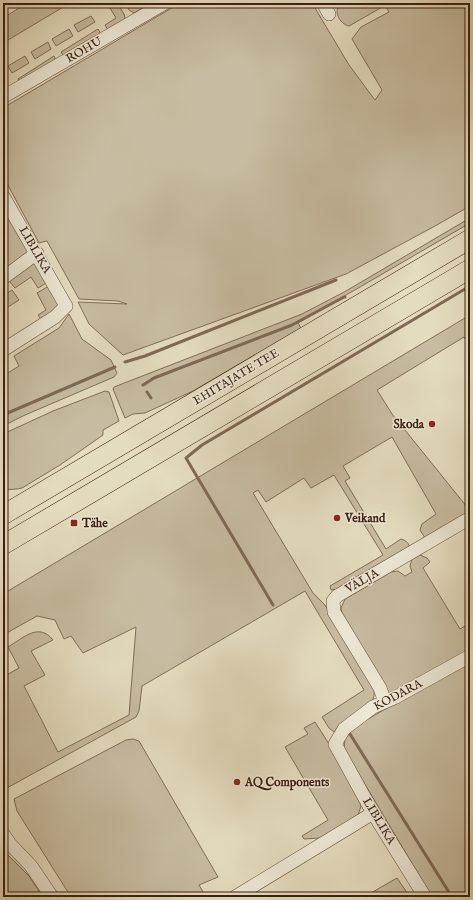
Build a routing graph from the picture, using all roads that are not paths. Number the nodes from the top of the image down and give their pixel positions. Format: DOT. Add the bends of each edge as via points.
graph roads {
  1 [pos="165,3"];
  2 [pos="3,97"];
  3 [pos="3,196"];
  4 [pos="470,239"];
  5 [pos="37,253"];
  6 [pos="470,269"];
  7 [pos="3,278"];
  8 [pos="3,350"];
  9 [pos="155,425"];
  10 [pos="42,492"];
  11 [pos="3,506"];
  12 [pos="3,515"];
  13 [pos="470,518"];
  14 [pos="3,524"];
  15 [pos="3,545"];
  16 [pos="470,656"];
  17 [pos="385,702"];
  18 [pos="335,744"];
  19 [pos="373,813"];
  20 [pos="3,834"];
  21 [pos="52,897"];
  22 [pos="235,897"];
  23 [pos="425,897"];
  1 -- 2 [label="street, ROHU"];
  3 -- 5 [label="street, LIBLIKA"];
  4 -- 9 [label="highway, EHITAJATE TEE"];
  5 -- 7 [label="street"];
  5 -- 8 [label="street, LIBLIKA" via="66,306 55,317"];
  6 -- 15 [label="highway"];
  9 -- 10 [label="highway, EHITAJATE TEE"];
  9 -- 14 [label="street" via="147,438"];
  10 -- 11 [label="street" via="14,499"];
  10 -- 12 [label="highway, EHITAJATE TEE"];
  13 -- 17 [label="street, VÄLJA" via="337,596 333,601 334,612 380,688"];
  16 -- 17 [label="street, KODARA"];
  17 -- 18 [label="street, KODARA" via="344,729"];
  18 -- 19 [label="street, LIBLIKA"];
  19 -- 22 [label="street"];
  19 -- 23 [label="street, LIBLIKA"];
  20 -- 21 [label="street" via="31,866"];
}
